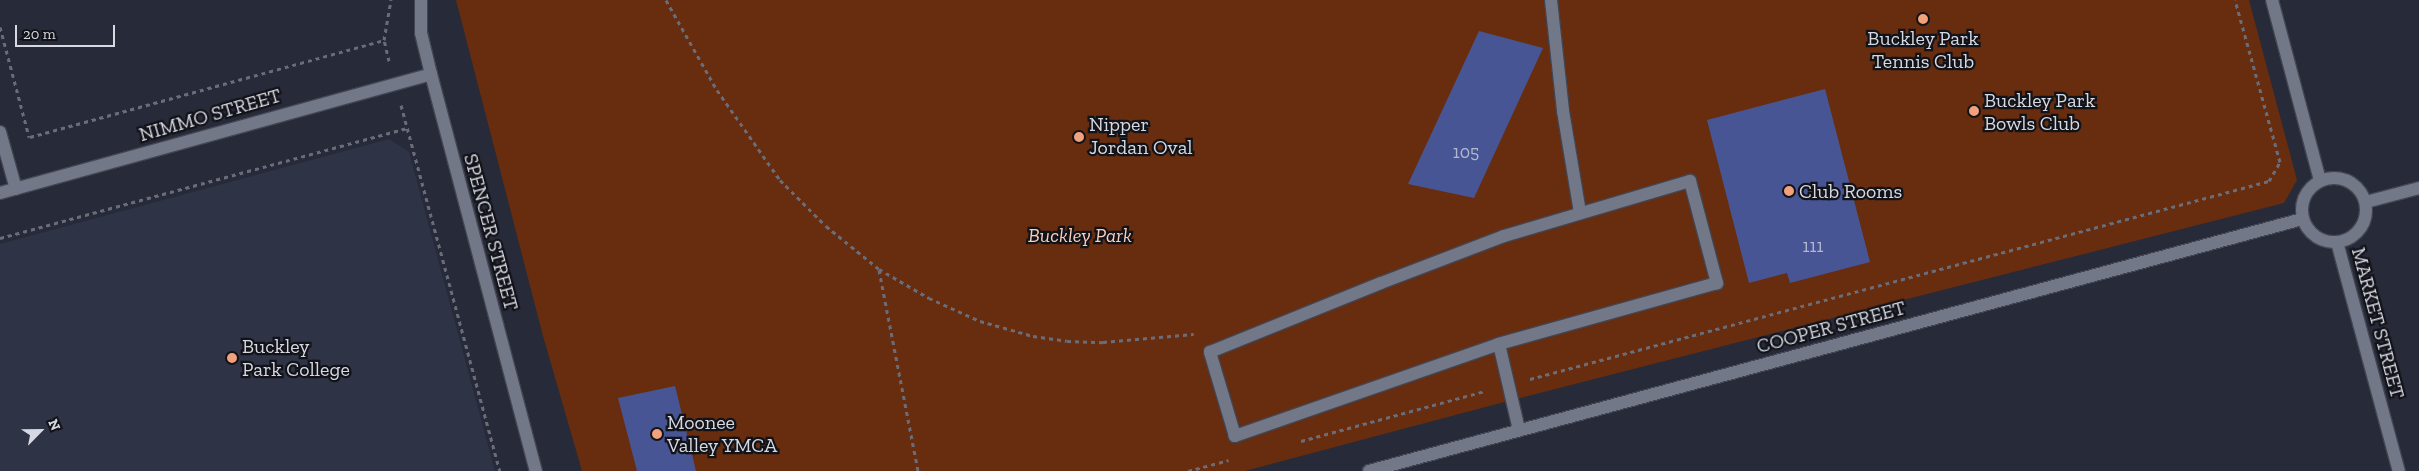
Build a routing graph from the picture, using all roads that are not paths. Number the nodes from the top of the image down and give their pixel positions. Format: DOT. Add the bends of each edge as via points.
graph roads {
  1 [pos="421,0"];
  2 [pos="1551,0"];
  3 [pos="2272,0"];
  4 [pos="430,74"];
  5 [pos="2,139"];
  6 [pos="2320,180"];
  7 [pos="2419,188"];
  8 [pos="16,189"];
  9 [pos="0,193"];
  10 [pos="2366,202"];
  11 [pos="1580,213"];
  12 [pos="2302,219"];
  13 [pos="2337,242"];
  14 [pos="1499,344"];
  15 [pos="1519,430"];
  16 [pos="536,471"];
  17 [pos="1369,471"];
  18 [pos="2399,471"];
  1 -- 4 [label="street, SPENCER STREET" via="421,32"];
  2 -- 11 [label="street" via="1563,111"];
  3 -- 6 [label="street"];
  4 -- 8 [label="street, NIMMO STREET"];
  4 -- 16 [label="street, SPENCER STREET"];
  5 -- 8 [label="street"];
  6 -- 10 [label="street" via="2331,177 2348,181 2361,192"];
  6 -- 12 [label="street" via="2305,194"];
  7 -- 10 [label="street"];
  8 -- 9 [label="street, NIMMO STREET"];
  10 -- 13 [label="street" via="2366,213 2359,230 2351,238"];
  11 -- 14 [label="street" via="1690,180 1717,283"];
  11 -- 14 [label="street" via="1504,236 1210,352 1235,436"];
  12 -- 13 [label="street" via="2309,232 2318,239"];
  12 -- 15 [label="street, COOPER STREET"];
  13 -- 18 [label="street, MARKET STREET"];
  14 -- 15 [label="street"];
  15 -- 17 [label="street, COOPER STREET"];
}
